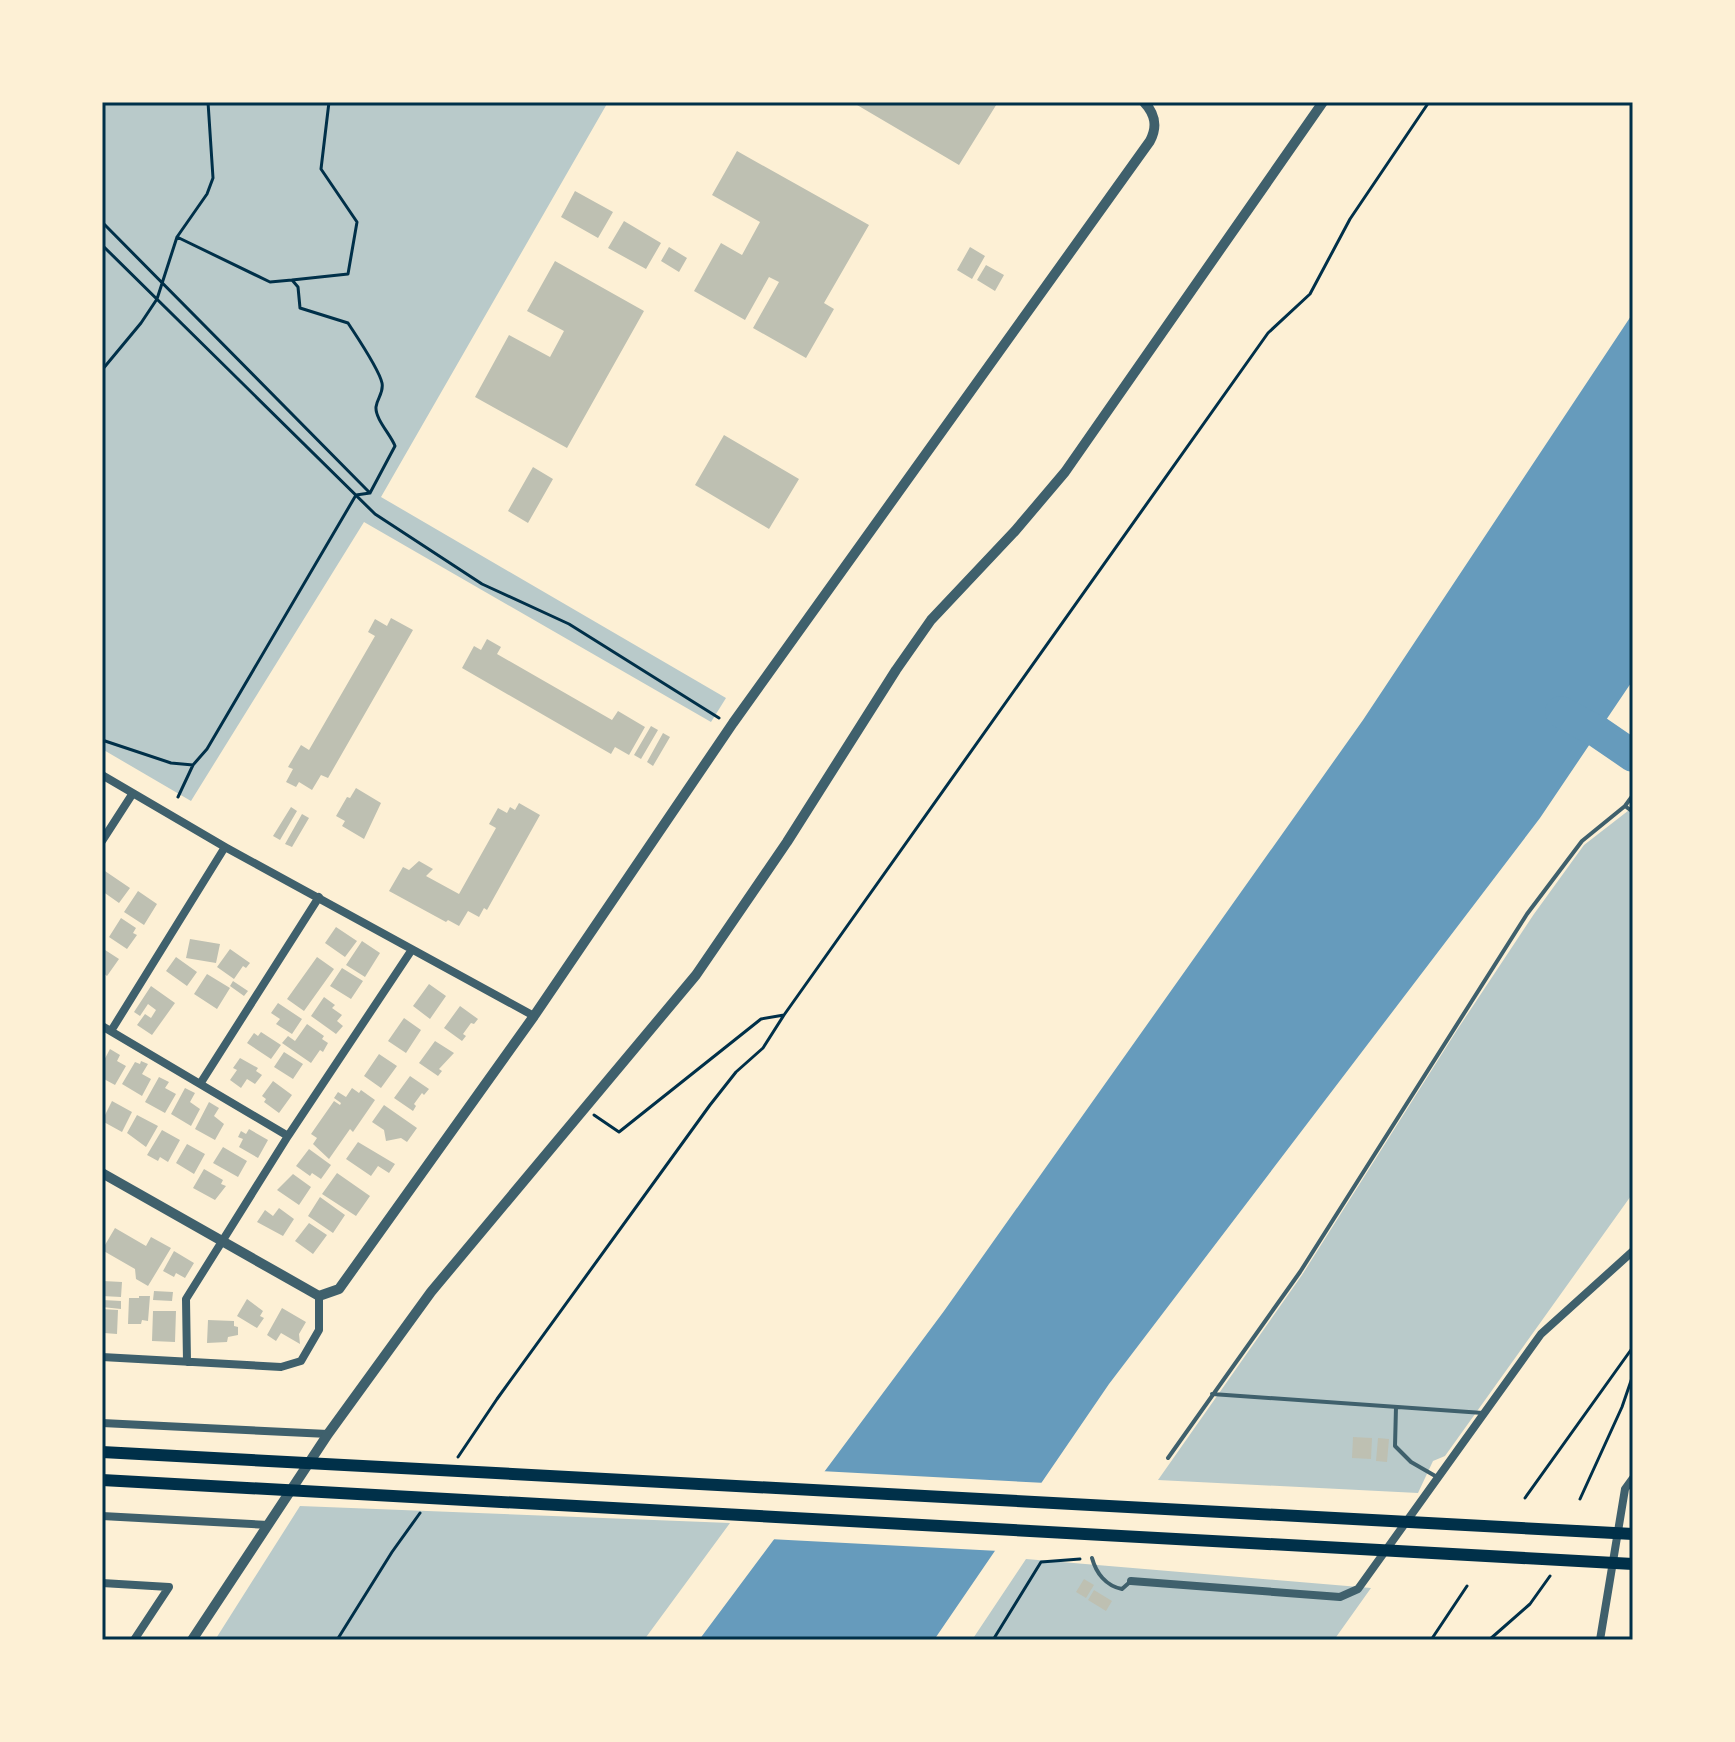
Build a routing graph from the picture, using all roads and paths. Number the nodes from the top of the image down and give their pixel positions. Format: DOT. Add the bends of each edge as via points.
graph roads {
  1 [pos="329,102"];
  2 [pos="1144,102"];
  3 [pos="1323,102"];
  4 [pos="1429,102"];
  5 [pos="209,104"];
  6 [pos="102,222"];
  7 [pos="177,237"];
  8 [pos="102,245"];
  9 [pos="292,280"];
  10 [pos="163,284"];
  11 [pos="157,299"];
  12 [pos="102,370"];
  13 [pos="370,493"];
  14 [pos="356,495"];
  15 [pos="719,718"];
  16 [pos="102,740"];
  17 [pos="193,765"];
  18 [pos="102,775"];
  19 [pos="133,793"];
  20 [pos="1633,795"];
  21 [pos="178,797"];
  22 [pos="1625,805"];
  23 [pos="1633,812"];
  24 [pos="102,841"];
  25 [pos="225,847"];
  26 [pos="319,897"];
  27 [pos="411,951"];
  28 [pos="784,1015"];
  29 [pos="534,1016"];
  30 [pos="102,1026"];
  31 [pos="111,1031"];
  32 [pos="200,1084"];
  33 [pos="584,1108"];
  34 [pos="288,1136"];
  35 [pos="102,1173"];
  36 [pos="221,1243"];
  37 [pos="1633,1251"];
  38 [pos="319,1296"];
  39 [pos="1633,1347"];
  40 [pos="102,1357"];
  41 [pos="187,1362"];
  42 [pos="1633,1375"];
  43 [pos="1212,1394"];
  44 [pos="1396,1407"];
  45 [pos="1483,1413"];
  46 [pos="102,1423"];
  47 [pos="328,1434"];
  48 [pos="102,1452"];
  49 [pos="1168,1458"];
  50 [pos="454,1464"];
  51 [pos="1437,1477"];
  52 [pos="1633,1478"];
  53 [pos="102,1480"];
  54 [pos="1525,1498"];
  55 [pos="1580,1499"];
  56 [pos="427,1503"];
  57 [pos="102,1516"];
  58 [pos="268,1525"];
  59 [pos="1633,1534"];
  60 [pos="1092,1558"];
  61 [pos="1633,1564"];
  62 [pos="1550,1576"];
  63 [pos="1131,1581"];
  64 [pos="102,1583"];
  65 [pos="1467,1586"];
  66 [pos="134,1640"];
  67 [pos="192,1640"];
  68 [pos="337,1640"];
  69 [pos="993,1640"];
  70 [pos="1431,1640"];
  71 [pos="1489,1640"];
  72 [pos="1600,1640"];
  1 -- 9 [label="path" via="321,169 357,222 348,274"];
  2 -- 29 [label="street" via="1155,121 1150,141 733,723"];
  3 -- 33 [label="street" via="1065,472 931,620 696,975"];
  4 -- 28 [label="path" via="1350,219 1310,294 1268,333"];
  5 -- 7 [label="path" via="213,178"];
  6 -- 10 [label="path"];
  7 -- 9 [label="path" via="270,282"];
  7 -- 10 [label="path"];
  8 -- 11 [label="path"];
  9 -- 13 [label="path" via="300,308 348,323 382,382 376,408 395,446"];
  10 -- 11 [label="path"];
  10 -- 13 [label="path"];
  11 -- 12 [label="path"];
  11 -- 14 [label="path"];
  13 -- 14 [label="path"];
  14 -- 15 [label="path" via="375,514 482,584 569,624"];
  14 -- 17 [label="path"];
  16 -- 17 [label="path"];
  17 -- 21 [label="path"];
  18 -- 19 [label="street"];
  19 -- 24 [label="street"];
  19 -- 25 [label="street"];
  20 -- 22 [label="lane"];
  22 -- 23 [label="lane"];
  22 -- 43 [label="lane" via="1582,841 1527,914 1300,1272"];
  25 -- 26 [label="street"];
  25 -- 31 [label="street"];
  26 -- 27 [label="street"];
  26 -- 32 [label="street"];
  27 -- 29 [label="street"];
  27 -- 34 [label="street"];
  28 -- 33 [label="path" via="761,1019 619,1132"];
  28 -- 50 [label="path" via="763,1048 710,1105"];
  29 -- 38 [label="street" via="339,1289"];
  30 -- 31 [label="street"];
  31 -- 32 [label="street"];
  32 -- 34 [label="street"];
  33 -- 47 [label="street" via="431,1292"];
  34 -- 36 [label="street"];
  35 -- 36 [label="street"];
  36 -- 38 [label="street"];
  36 -- 41 [label="street" via="186,1299"];
  37 -- 45 [label="street" via="1541,1334"];
  38 -- 41 [label="street" via="319,1330 301,1361 281,1367"];
  39 -- 54 [label="path"];
  40 -- 41 [label="street"];
  42 -- 55 [label="path"];
  43 -- 44 [label="lane"];
  43 -- 49 [label="lane"];
  44 -- 45 [label="lane"];
  44 -- 51 [label="lane" via="1395,1446"];
  45 -- 51 [label="street"];
  46 -- 47 [label="street"];
  47 -- 58 [label="street"];
  48 -- 59 [label="highway"];
  51 -- 63 [label="street" via="1358,1589 1340,1597"];
  52 -- 72 [label="street" via="1625,1489"];
  53 -- 61 [label="highway"];
  56 -- 68 [label="path"];
  57 -- 58 [label="street"];
  58 -- 67 [label="street"];
  60 -- 63 [label="lane" via="1099,1575 1113,1587 1122,1589"];
  60 -- 69 [label="path" via="1041,1562"];
  62 -- 71 [label="path" via="1530,1604"];
  64 -- 66 [label="street" via="169,1587"];
  65 -- 70 [label="path"];
}
